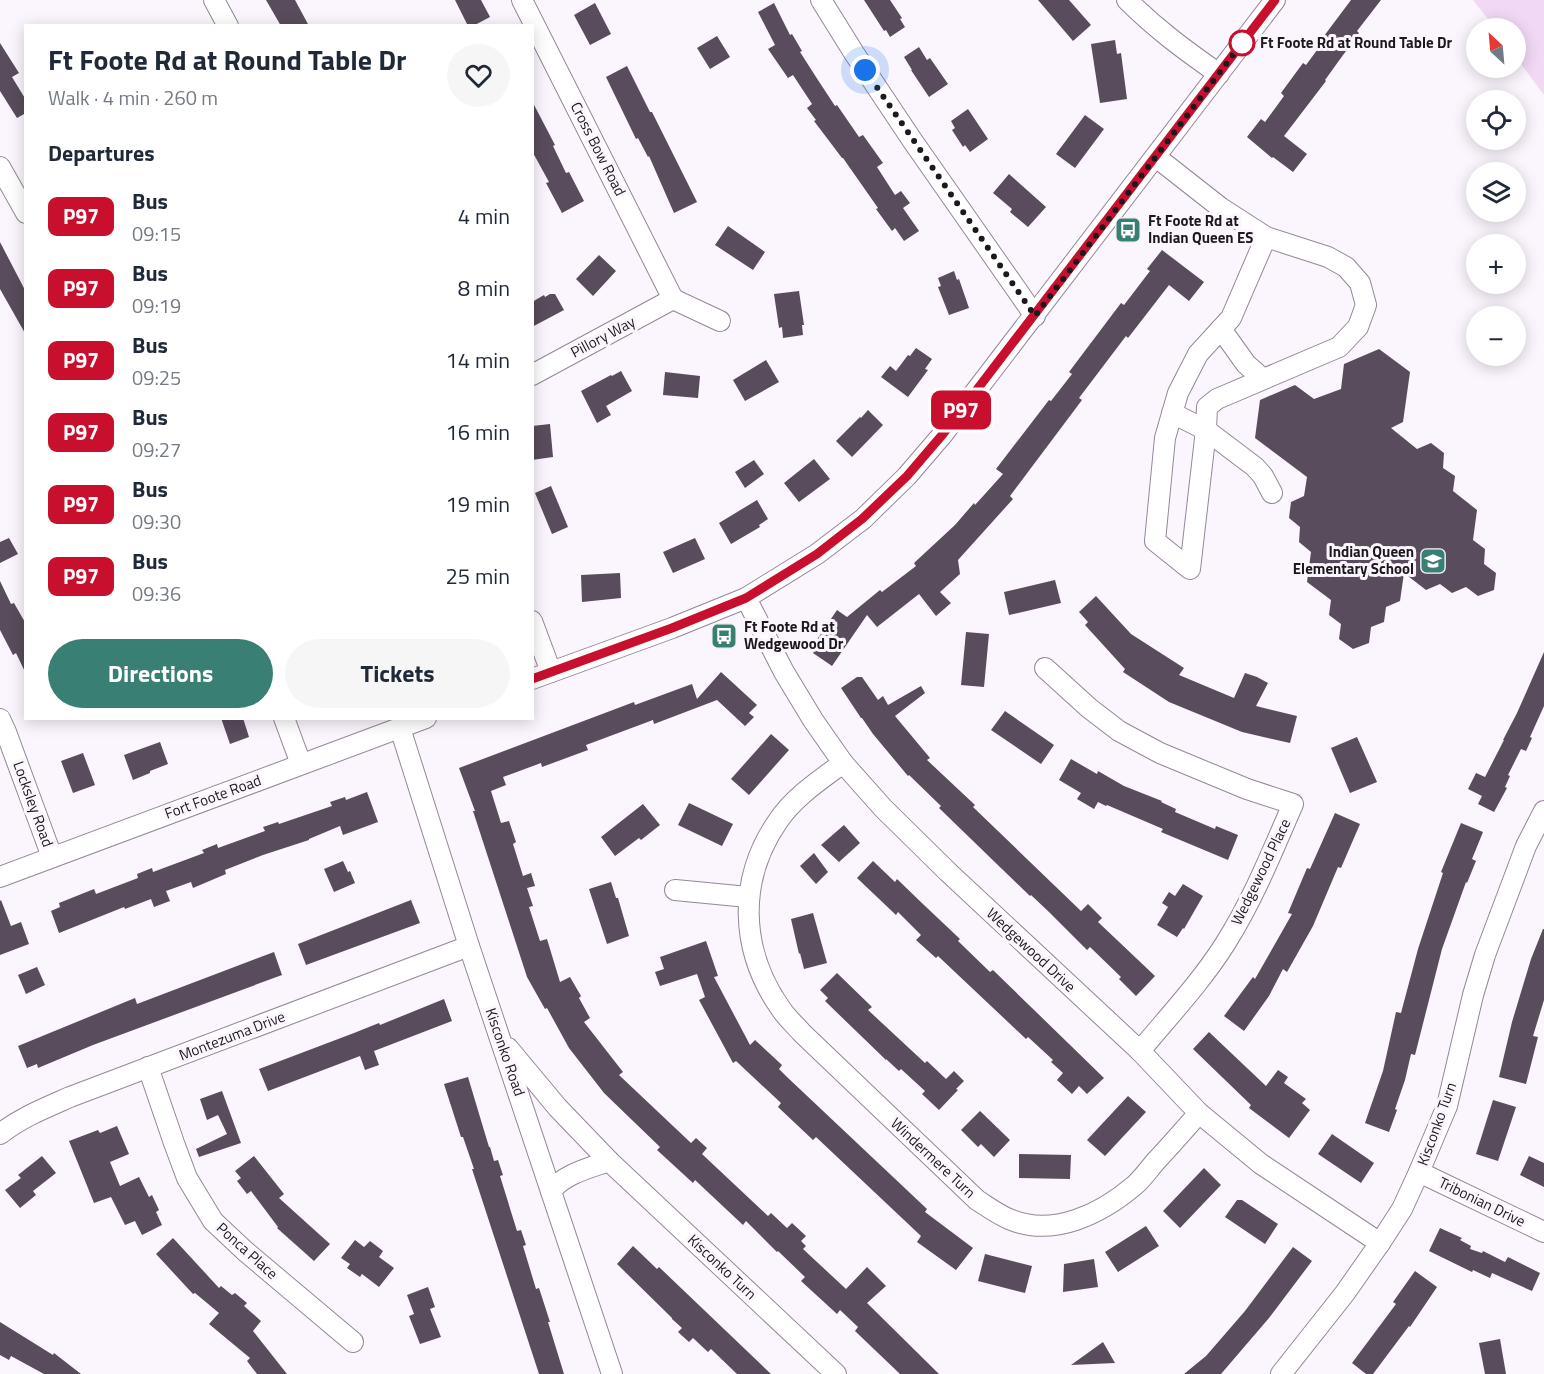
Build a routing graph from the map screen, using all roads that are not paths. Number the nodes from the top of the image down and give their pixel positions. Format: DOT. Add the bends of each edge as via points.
graph roads {
  1 [pos="214,0"];
  2 [pos="522,0"];
  3 [pos="820,0"];
  4 [pos="1127,0"];
  5 [pos="1275,0"];
  6 [pos="227,24"];
  7 [pos="1219,74"];
  8 [pos="1155,157"];
  9 [pos="0,167"];
  10 [pos="24,209"];
  11 [pos="1266,237"];
  12 [pos="673,299"];
  13 [pos="1035,316"];
  14 [pos="720,321"];
  15 [pos="1221,329"];
  16 [pos="534,374"];
  17 [pos="1263,379"];
  18 [pos="1172,413"];
  19 [pos="1206,430"];
  20 [pos="1272,493"];
  21 [pos="746,598"];
  22 [pos="534,632"];
  23 [pos="1046,668"];
  24 [pos="542,676"];
  25 [pos="0,719"];
  26 [pos="285,720"];
  27 [pos="421,720"];
  28 [pos="400,728"];
  29 [pos="843,763"];
  30 [pos="301,764"];
  31 [pos="1544,811"];
  32 [pos="52,857"];
  33 [pos="0,877"];
  34 [pos="675,890"];
  35 [pos="748,897"];
  36 [pos="469,946"];
  37 [pos="501,1040"];
  38 [pos="1140,1051"];
  39 [pos="148,1067"];
  40 [pos="1199,1113"];
  41 [pos="0,1134"];
  42 [pos="609,1161"];
  43 [pos="1419,1172"];
  44 [pos="551,1191"];
  45 [pos="1544,1232"];
  46 [pos="1380,1243"];
  47 [pos="353,1342"];
  48 [pos="612,1374"];
  49 [pos="836,1374"];
  50 [pos="1281,1374"];
  1 -- 6 [label="street"];
  2 -- 12 [label="street, Cross Bow Road"];
  3 -- 13 [label="street"];
  4 -- 7 [label="street" via="1153,26"];
  5 -- 7 [label="street"];
  7 -- 8 [label="street"];
  8 -- 11 [label="street"];
  8 -- 13 [label="street"];
  9 -- 10 [label="street"];
  11 -- 15 [label="street" via="1231,318"];
  11 -- 17 [label="street" via="1328,257 1346,267 1360,283 1366,305 1358,327 1339,347"];
  12 -- 14 [label="street"];
  12 -- 16 [label="street, Pillory Way"];
  13 -- 21 [label="street" via="907,476 826,547"];
  15 -- 17 [label="street" via="1246,364"];
  15 -- 18 [label="street" via="1198,354"];
  17 -- 19 [label="street" via="1207,407"];
  18 -- 19 [label="street"];
  18 -- 19 [label="street" via="1165,438 1155,541 1190,569"];
  19 -- 20 [label="street" via="1255,467"];
  21 -- 24 [label="street"];
  21 -- 29 [label="street, Wedgewood Drive" via="784,672"];
  22 -- 24 [label="street"];
  23 -- 38 [label="street, Wedgewood Place" via="1089,708 1129,736 1160,753 1293,804 1251,899 1225,944"];
  25 -- 32 [label="street, Locksley Road"];
  26 -- 30 [label="street"];
  27 -- 28 [label="street, Fort Foote Road"];
  28 -- 30 [label="street, Fort Foote Road"];
  28 -- 36 [label="street, Kisconko Road"];
  29 -- 35 [label="street, Windermere Turn" via="779,819 765,841"];
  29 -- 38 [label="street, Wedgewood Drive" via="948,872"];
  30 -- 32 [label="street, Fort Foote Road"];
  31 -- 43 [label="street, Kisconko Turn" via="1526,846 1485,955 1447,1106"];
  32 -- 33 [label="street, Fort Foote Road"];
  34 -- 35 [label="street"];
  35 -- 40 [label="street, Windermere Turn" via="754,953 782,1010 961,1186 994,1212 1011,1220 1044,1226 1084,1217 1137,1184"];
  36 -- 37 [label="street, Kisconko Road"];
  36 -- 39 [label="street, Montezuma Drive"];
  37 -- 42 [label="street, Kisconko Turn"];
  37 -- 44 [label="street, Kisconko Road"];
  38 -- 40 [label="street, Wedgewood Drive"];
  39 -- 41 [label="street, Montezuma Drive" via="34,1112"];
  39 -- 47 [label="street, Ponca Place" via="187,1178 213,1221"];
  40 -- 46 [label="street, Wedgewood Drive" via="1261,1164"];
  42 -- 44 [label="street" via="568,1177"];
  42 -- 49 [label="street, Kisconko Turn"];
  43 -- 45 [label="street, Tribonian Drive"];
  43 -- 46 [label="street, Kisconko Turn"];
  44 -- 48 [label="street, Kisconko Road"];
  46 -- 50 [label="street, Kisconko Turn"];
}
